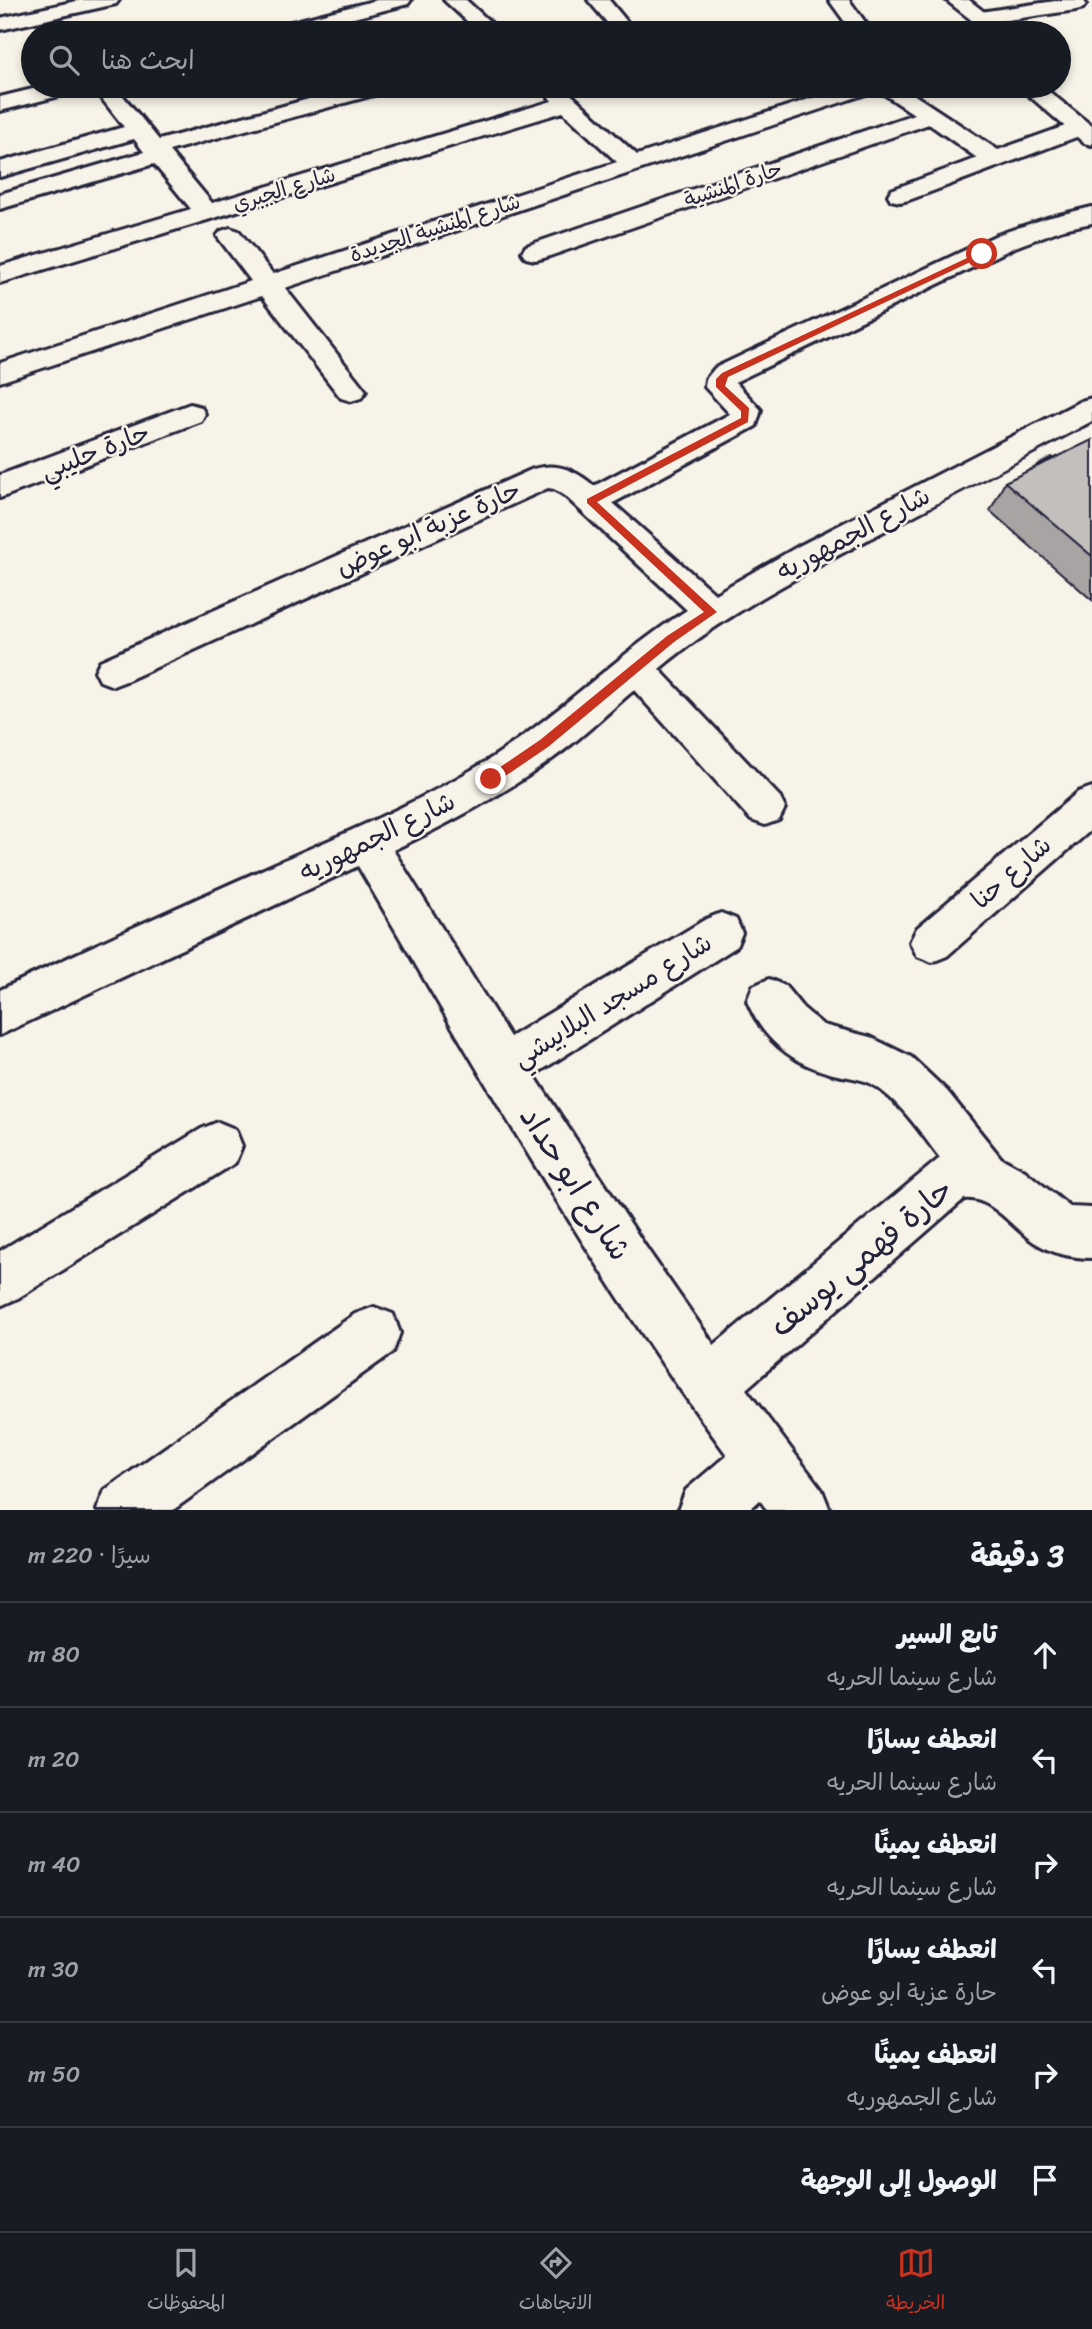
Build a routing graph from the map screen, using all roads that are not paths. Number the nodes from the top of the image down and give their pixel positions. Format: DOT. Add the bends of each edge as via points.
graph roads {
  1 [pos="109,0"];
  2 [pos="401,0"];
  3 [pos="454,0"];
  4 [pos="598,0"];
  5 [pos="839,0"];
  6 [pos="947,4"];
  7 [pos="1080,6"];
  8 [pos="319,21"];
  9 [pos="478,21"];
  10 [pos="616,21"];
  11 [pos="854,21"];
  12 [pos="969,21"];
  13 [pos="996,21"];
  14 [pos="0,24"];
  15 [pos="24,98"];
  16 [pos="113,98"];
  17 [pos="339,98"];
  18 [pos="562,98"];
  19 [pos="832,98"];
  20 [pos="905,98"];
  21 [pos="1044,98"];
  22 [pos="568,103"];
  23 [pos="0,104"];
  24 [pos="931,116"];
  25 [pos="139,130"];
  26 [pos="1086,133"];
  27 [pos="157,152"];
  28 [pos="995,159"];
  29 [pos="631,162"];
  30 [pos="0,170"];
  31 [pos="900,195"];
  32 [pos="0,202"];
  33 [pos="206,212"];
  34 [pos="1092,215"];
  35 [pos="230,236"];
  36 [pos="535,252"];
  37 [pos="0,275"];
  38 [pos="267,284"];
  39 [pos="0,373"];
  40 [pos="351,391"];
  41 [pos="1092,408"];
  42 [pos="190,414"];
  43 [pos="0,487"];
  44 [pos="591,501"];
  45 [pos="712,612"];
  46 [pos="635,667"];
  47 [pos="113,671"];
  48 [pos="1092,804"];
  49 [pos="765,808"];
  50 [pos="367,844"];
  51 [pos="722,933"];
  52 [pos="932,942"];
  53 [pos="769,1001"];
  54 [pos="0,1013"];
  55 [pos="502,1068"];
  56 [pos="218,1146"];
  57 [pos="983,1174"];
  58 [pos="1092,1233"];
  59 [pos="0,1280"];
  60 [pos="374,1333"];
  61 [pos="710,1384"];
  62 [pos="764,1460"];
  63 [pos="125,1510"];
  64 [pos="706,1510"];
  65 [pos="802,1510"];
  1 -- 14 [label="street"];
  2 -- 8 [label="street"];
  3 -- 9 [label="street"];
  4 -- 10 [label="street"];
  5 -- 11 [label="street"];
  6 -- 12 [label="street"];
  7 -- 13 [label="street"];
  15 -- 23 [label="street"];
  16 -- 25 [label="street"];
  17 -- 27 [label="street"];
  18 -- 22 [label="street"];
  19 -- 29 [label="street, شارع المنشية الجديدة"];
  20 -- 24 [label="street"];
  21 -- 26 [label="street"];
  22 -- 29 [label="street"];
  22 -- 33 [label="street, شارع الجبري"];
  24 -- 28 [label="street"];
  24 -- 36 [label="street, حارة المنشية"];
  25 -- 27 [label="street"];
  25 -- 30 [label="street"];
  26 -- 28 [label="street"];
  27 -- 32 [label="street"];
  27 -- 33 [label="street"];
  28 -- 31 [label="street"];
  29 -- 38 [label="street, شارع المنشية الجديدة"];
  33 -- 37 [label="street, شارع الجبري"];
  34 -- 44 [label="street" via="1006,242 725,375 720,387 746,410 745,419"];
  35 -- 38 [label="street"];
  38 -- 39 [label="street, شارع المنشية الجديدة"];
  38 -- 40 [label="street"];
  41 -- 45 [label="street, شارع الجمهوريه"];
  42 -- 43 [label="street, حارة حليبي"];
  44 -- 45 [label="street, حارة عزبة ابو عوض"];
  44 -- 47 [label="street, حارة عزبة ابو عوض" via="561,478 536,479"];
  45 -- 46 [label="street, شارع الجمهوريه"];
  46 -- 49 [label="street"];
  46 -- 50 [label="street, شارع الجمهوريه" via="544,744 431,813"];
  48 -- 52 [label="street, شارع حنا"];
  50 -- 54 [label="street, شارع الجمهوريه"];
  50 -- 55 [label="street, شارع ابو حداد"];
  51 -- 55 [label="street, شارع مسجد البلابيشي"];
  53 -- 57 [label="street" via="802,1038 825,1049 872,1060 894,1072"];
  55 -- 61 [label="street, شارع ابو حداد"];
  56 -- 59 [label="street"];
  57 -- 58 [label="street, حارة فهمي يوسف" via="1042,1220 1061,1230"];
  57 -- 61 [label="street, حارة فهمي يوسف" via="963,1173 946,1181"];
  60 -- 63 [label="street"];
  61 -- 62 [label="street, شارع ابو حداد"];
  62 -- 64 [label="street"];
  62 -- 65 [label="street, شارع ابو حداد"];
}
